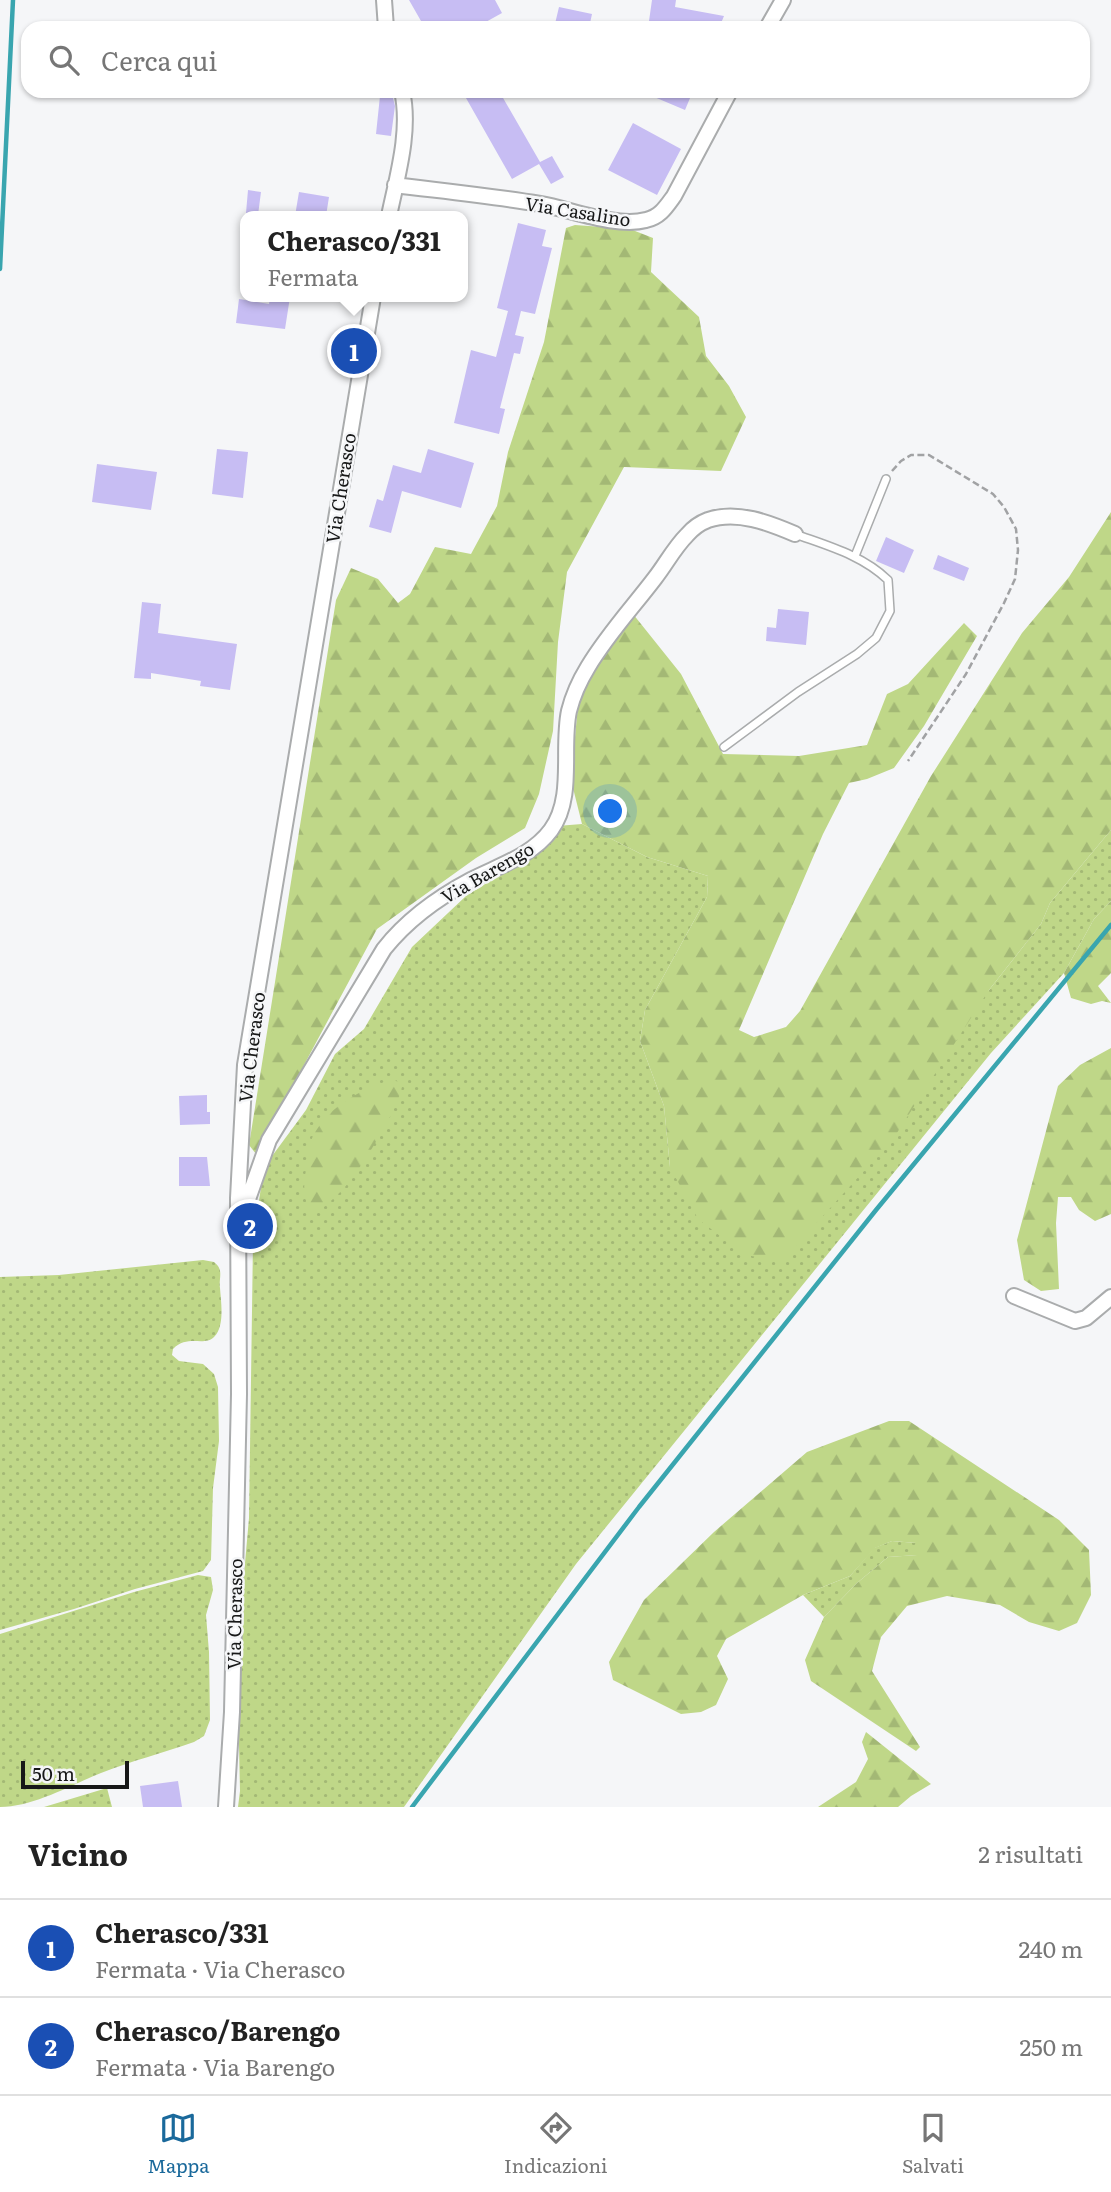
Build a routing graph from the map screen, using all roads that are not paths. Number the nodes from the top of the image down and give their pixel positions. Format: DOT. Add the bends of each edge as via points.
graph roads {
  1 [pos="384,0"];
  2 [pos="783,0"];
  3 [pos="386,21"];
  4 [pos="770,21"];
  5 [pos="403,98"];
  6 [pos="726,98"];
  7 [pos="395,185"];
  8 [pos="390,211"];
  9 [pos="372,302"];
  10 [pos="886,479"];
  11 [pos="795,534"];
  12 [pos="855,556"];
  13 [pos="724,747"];
  14 [pos="238,1227"];
  15 [pos="1014,1296"];
  16 [pos="1111,1297"];
  17 [pos="226,1807"];
  1 -- 3 [label="street"];
  2 -- 4 [label="street"];
  5 -- 7 [label="street" via="404,129"];
  6 -- 7 [label="street, Via Casalino" via="674,196 649,220 630,222 541,204"];
  7 -- 8 [label="street"];
  9 -- 14 [label="street, Via Cherasco" via="246,1065"];
  10 -- 12 [label="lane"];
  11 -- 12 [label="lane"];
  11 -- 14 [label="street, Via Barengo" via="760,521 724,516 699,524 681,541 579,682 569,712 563,798 551,831 517,858 430,905 384,949 269,1140"];
  12 -- 13 [label="lane" via="888,580 890,611 877,638"];
  14 -- 17 [label="street, Via Cherasco" via="239,1394"];
  15 -- 16 [label="street" via="1074,1321 1086,1318"];
}
